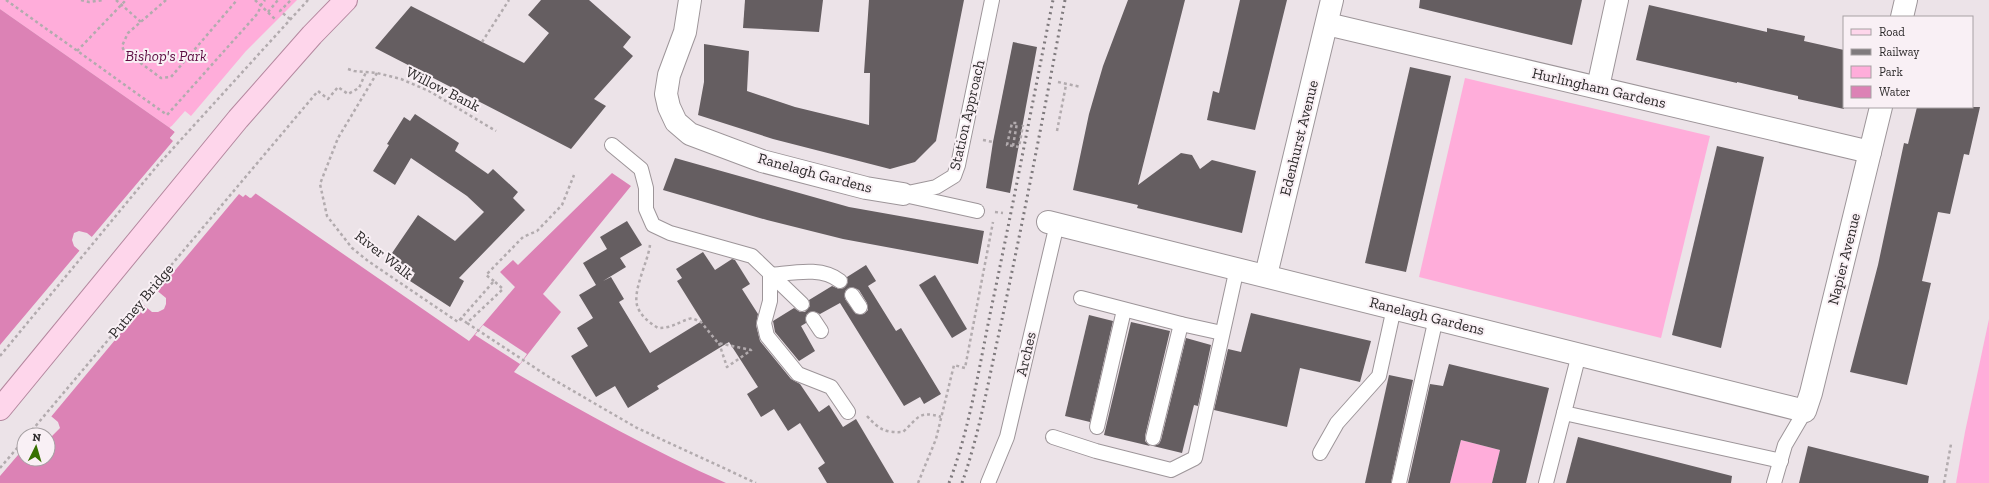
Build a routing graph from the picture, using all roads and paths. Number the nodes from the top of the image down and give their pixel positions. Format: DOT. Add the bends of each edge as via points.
graph roads {
  1 [pos="6,0"];
  2 [pos="81,0"];
  3 [pos="104,0"];
  4 [pos="116,0"];
  5 [pos="126,0"];
  6 [pos="166,0"];
  7 [pos="237,0"];
  8 [pos="254,0"];
  9 [pos="265,0"];
  10 [pos="278,0"];
  11 [pos="291,0"];
  12 [pos="308,0"];
  13 [pos="346,0"];
  14 [pos="509,0"];
  15 [pos="690,0"];
  16 [pos="992,0"];
  17 [pos="1332,0"];
  18 [pos="1617,0"];
  19 [pos="1906,0"];
  20 [pos="121,4"];
  21 [pos="260,5"];
  22 [pos="280,11"];
  23 [pos="268,12"];
  24 [pos="1902,16"];
  25 [pos="276,20"];
  26 [pos="141,22"];
  27 [pos="1327,24"];
  28 [pos="482,42"];
  29 [pos="77,51"];
  30 [pos="348,69"];
  31 [pos="366,72"];
  32 [pos="377,73"];
  33 [pos="1058,82"];
  34 [pos="1066,84"];
  35 [pos="1082,87"];
  36 [pos="1598,87"];
  37 [pos="1881,108"];
  38 [pos="1023,125"];
  39 [pos="1056,130"];
  40 [pos="496,131"];
  41 [pos="612,145"];
  42 [pos="1012,146"];
  43 [pos="1870,152"];
  44 [pos="574,175"];
  45 [pos="903,194"];
  46 [pos="977,211"];
  47 [pos="1003,213"];
  48 [pos="1053,223"];
  49 [pos="653,225"];
  50 [pos="1237,268"];
  51 [pos="770,275"];
  52 [pos="1266,275"];
  53 [pos="494,281"];
  54 [pos="840,281"];
  55 [pos="852,295"];
  56 [pos="1081,298"];
  57 [pos="802,304"];
  58 [pos="860,307"];
  59 [pos="1394,308"];
  60 [pos="1124,310"];
  61 [pos="460,318"];
  62 [pos="1436,318"];
  63 [pos="813,319"];
  64 [pos="468,323"];
  65 [pos="1181,324"];
  66 [pos="821,331"];
  67 [pos="1222,333"];
  68 [pos="767,336"];
  69 [pos="718,343"];
  70 [pos="751,350"];
  71 [pos="1579,354"];
  72 [pos="0,356"];
  73 [pos="0,409"];
  74 [pos="1804,411"];
  75 [pos="848,412"];
  76 [pos="1564,413"];
  77 [pos="941,417"];
  78 [pos="35,427"];
  79 [pos="1097,427"];
  80 [pos="1053,437"];
  81 [pos="1153,438"];
  82 [pos="1951,444"];
  83 [pos="16,449"];
  84 [pos="1320,453"];
  85 [pos="1781,461"];
  86 [pos="0,468"];
  87 [pos="756,483"];
  88 [pos="918,483"];
  89 [pos="988,483"];
  90 [pos="1399,483"];
  91 [pos="1546,483"];
  92 [pos="1774,483"];
  93 [pos="1944,483"];
  1 -- 29 [label="path"];
  2 -- 3 [label="path"];
  4 -- 20 [label="path"];
  5 -- 20 [label="path"];
  6 -- 26 [label="path"];
  7 -- 26 [label="path" via="171,77 161,78 124,51 122,46 128,33"];
  8 -- 21 [label="path"];
  9 -- 21 [label="path"];
  10 -- 23 [label="path"];
  11 -- 22 [label="path"];
  12 -- 72 [label="path" via="197,120"];
  13 -- 73 [label="main road" via="220,140"];
  14 -- 28 [label="path"];
  15 -- 45 [label="street, Ranelagh Gardens" via="684,32 669,75 666,94 676,122 690,134 762,161 866,188"];
  16 -- 45 [label="lane, Station Approach" via="954,176 936,187"];
  17 -- 27 [label="street, Edenhurst Avenue"];
  18 -- 36 [label="street"];
  19 -- 24 [label="street"];
  20 -- 26 [label="path"];
  20 -- 29 [label="path"];
  21 -- 23 [label="path"];
  21 -- 29 [label="path" via="258,13 167,115"];
  23 -- 25 [label="path"];
  27 -- 36 [label="street, Hurlingham Gardens"];
  27 -- 52 [label="street, Edenhurst Avenue"];
  30 -- 31 [label="path, Willow Bank"];
  31 -- 32 [label="path, Willow Bank"];
  31 -- 78 [label="path, Putney Bridge" via="359,88 348,94 338,87 328,99 318,91"];
  32 -- 40 [label="path, Willow Bank" via="401,79 428,91"];
  32 -- 61 [label="path, River Walk" via="338,138 320,184 327,216 352,248 368,261 458,322"];
  33 -- 34 [label="path"];
  34 -- 35 [label="path"];
  34 -- 39 [label="path"];
  36 -- 43 [label="street, Hurlingham Gardens"];
  37 -- 43 [label="street, Napier Avenue"];
  38 -- 42 [label="path" via="1019,147 1013,146 1017,123 1012,123 1007,145"];
  41 -- 49 [label="lane" via="641,169 646,188 646,208"];
  43 -- 74 [label="street, Napier Avenue" via="1811,393"];
  44 -- 53 [label="path" via="562,205 537,231 523,237 486,275"];
  45 -- 46 [label="lane, Ranelagh Gardens"];
  47 -- 77 [label="path" via="995,212 965,368 954,365"];
  48 -- 50 [label="street, Ranelagh Gardens"];
  48 -- 89 [label="lane, Arches" via="1007,437"];
  49 -- 51 [label="lane" via="670,233 752,256"];
  49 -- 69 [label="path" via="649,252 636,295 638,308 646,320 658,328 670,328 692,318 700,322"];
  50 -- 52 [label="street, Ranelagh Gardens"];
  50 -- 67 [label="lane"];
  51 -- 54 [label="lane" via="814,271 833,275"];
  51 -- 57 [label="lane"];
  51 -- 68 [label="lane" via="770,301 764,323"];
  52 -- 59 [label="street, Ranelagh Gardens"];
  53 -- 61 [label="path"];
  53 -- 64 [label="path" via="503,289"];
  55 -- 58 [label="lane"];
  56 -- 60 [label="lane"];
  59 -- 62 [label="street, Ranelagh Gardens"];
  59 -- 84 [label="lane" via="1379,376 1337,423"];
  60 -- 65 [label="lane"];
  60 -- 79 [label="lane"];
  61 -- 64 [label="path"];
  62 -- 71 [label="street, Ranelagh Gardens"];
  62 -- 90 [label="lane"];
  63 -- 66 [label="lane"];
  64 -- 87 [label="path" via="549,377 637,428"];
  65 -- 67 [label="lane"];
  65 -- 81 [label="lane"];
  67 -- 80 [label="lane" via="1195,458 1171,470"];
  68 -- 70 [label="path"];
  68 -- 75 [label="lane" via="798,374 831,387"];
  69 -- 70 [label="path"];
  69 -- 70 [label="path" via="727,367"];
  71 -- 74 [label="street, Ranelagh Gardens"];
  71 -- 76 [label="lane"];
  74 -- 85 [label="lane" via="1785,445"];
  75 -- 77 [label="path" via="865,414 878,428 891,432 903,432 919,415 927,413"];
  76 -- 85 [label="lane"];
  76 -- 91 [label="lane"];
  77 -- 88 [label="path" via="936,439"];
  82 -- 93 [label="path"];
  83 -- 86 [label="path"];
  85 -- 92 [label="lane"];
}
